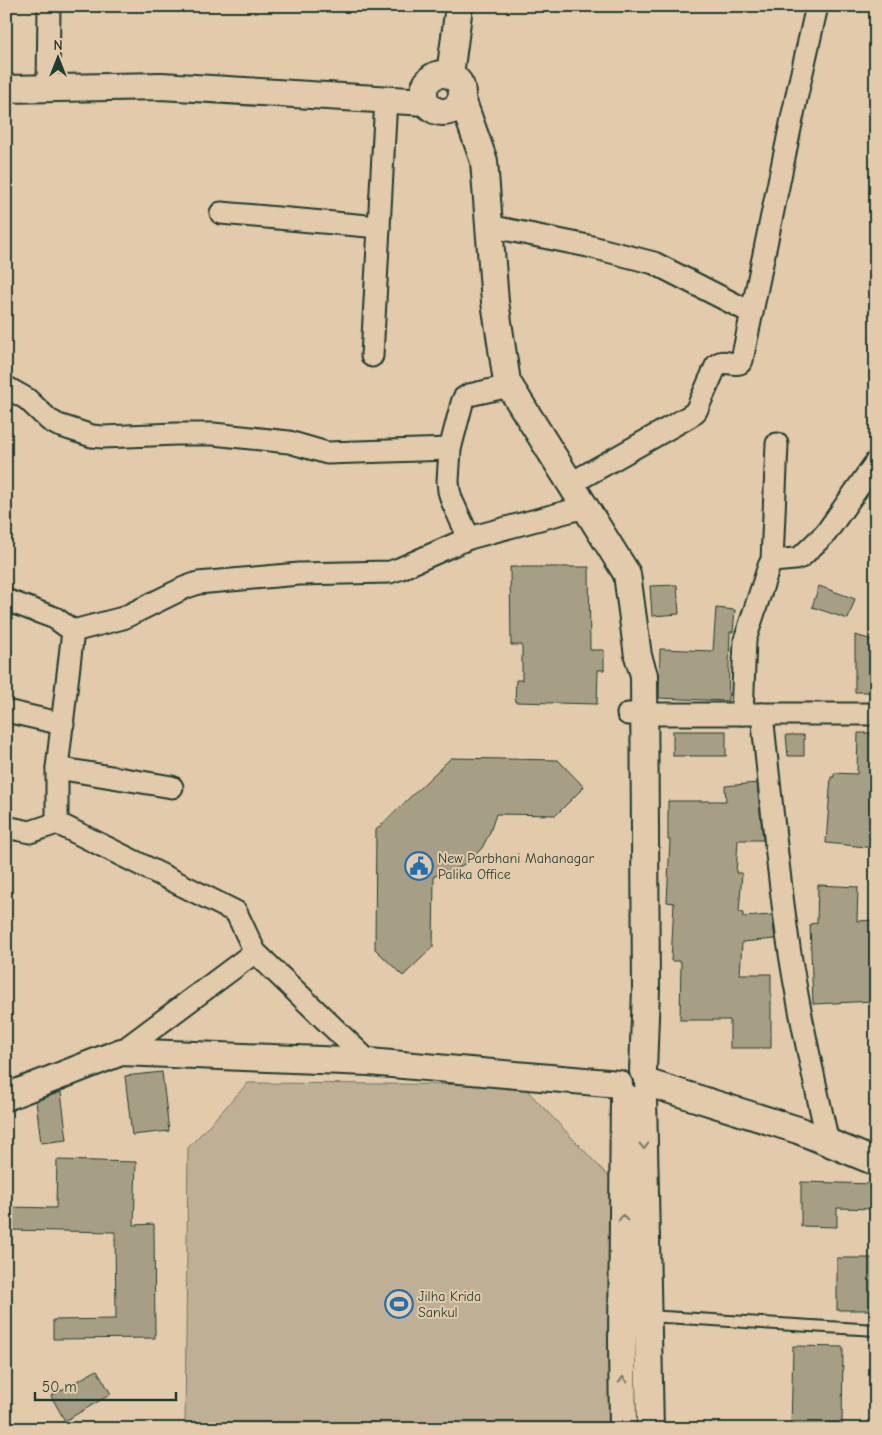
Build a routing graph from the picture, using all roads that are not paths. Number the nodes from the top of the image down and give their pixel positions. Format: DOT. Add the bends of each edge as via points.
graph roads {
  1 [pos="49,6"];
  2 [pos="459,6"];
  3 [pos="817,6"];
  4 [pos="450,75"];
  5 [pos="48,88"];
  6 [pos="6,89"];
  7 [pos="386,99"];
  8 [pos="462,99"];
  9 [pos="426,102"];
  10 [pos="221,213"];
  11 [pos="489,226"];
  12 [pos="379,227"];
  13 [pos="752,313"];
  14 [pos="372,356"];
  15 [pos="510,386"];
  16 [pos="6,387"];
  17 [pos="777,444"];
  18 [pos="450,449"];
  19 [pos="876,462"];
  20 [pos="570,484"];
  21 [pos="585,508"];
  22 [pos="469,538"];
  23 [pos="772,561"];
  24 [pos="6,600"];
  25 [pos="73,631"];
  26 [pos="6,711"];
  27 [pos="636,714"];
  28 [pos="752,714"];
  29 [pos="876,714"];
  30 [pos="63,724"];
  31 [pos="57,768"];
  32 [pos="172,786"];
  33 [pos="57,823"];
  34 [pos="6,827"];
  35 [pos="255,952"];
  36 [pos="120,1052"];
  37 [pos="369,1062"];
  38 [pos="635,1083"];
  39 [pos="6,1098"];
  40 [pos="828,1142"];
  41 [pos="876,1162"];
  42 [pos="648,1316"];
  43 [pos="876,1330"];
  44 [pos="624,1429"];
  45 [pos="650,1429"];
  1 -- 5 [label="street"];
  2 -- 4 [label="street"];
  3 -- 13 [label="street"];
  4 -- 8 [label="street" via="461,85"];
  4 -- 9 [label="street" via="442,74 429,80 424,94"];
  5 -- 6 [label="street"];
  5 -- 7 [label="street" via="161,86"];
  7 -- 9 [label="street"];
  7 -- 12 [label="street"];
  8 -- 9 [label="street" via="458,106 445,112 431,108"];
  8 -- 11 [label="street" via="484,161"];
  10 -- 12 [label="street"];
  11 -- 13 [label="street" via="654,263"];
  11 -- 15 [label="street" via="495,302"];
  12 -- 14 [label="street"];
  13 -- 20 [label="street" via="742,360 736,364 718,363 696,411"];
  15 -- 18 [label="street" via="464,398"];
  15 -- 20 [label="street"];
  16 -- 18 [label="street" via="27,399 49,420 92,436 213,434 289,442 327,453"];
  17 -- 23 [label="street"];
  18 -- 22 [label="street" via="449,491"];
  19 -- 23 [label="street" via="826,533 800,557"];
  20 -- 21 [label="street"];
  21 -- 22 [label="street"];
  21 -- 27 [label="street" via="627,574 638,656 630,677"];
  22 -- 25 [label="street" via="390,572 299,574 190,585 123,618"];
  23 -- 28 [label="street" via="745,640"];
  24 -- 25 [label="street" via="55,618"];
  25 -- 30 [label="street"];
  26 -- 30 [label="street"];
  27 -- 28 [label="street"];
  27 -- 38 [label="street"];
  28 -- 29 [label="street"];
  28 -- 40 [label="street" via="804,1035"];
  30 -- 31 [label="street"];
  31 -- 32 [label="street"];
  31 -- 33 [label="street"];
  33 -- 34 [label="street" via="30,832"];
  33 -- 35 [label="street" via="236,912"];
  35 -- 36 [label="street"];
  35 -- 37 [label="street"];
  36 -- 37 [label="street"];
  36 -- 39 [label="street"];
  37 -- 38 [label="street"];
  38 -- 40 [label="street" via="798,1130"];
  38 -- 42 [label="street, one-way"];
  44 -- 38 [label="street, one-way" via="622,1331"];
  40 -- 41 [label="street"];
  42 -- 43 [label="lane"];
  42 -- 45 [label="street"];
}
